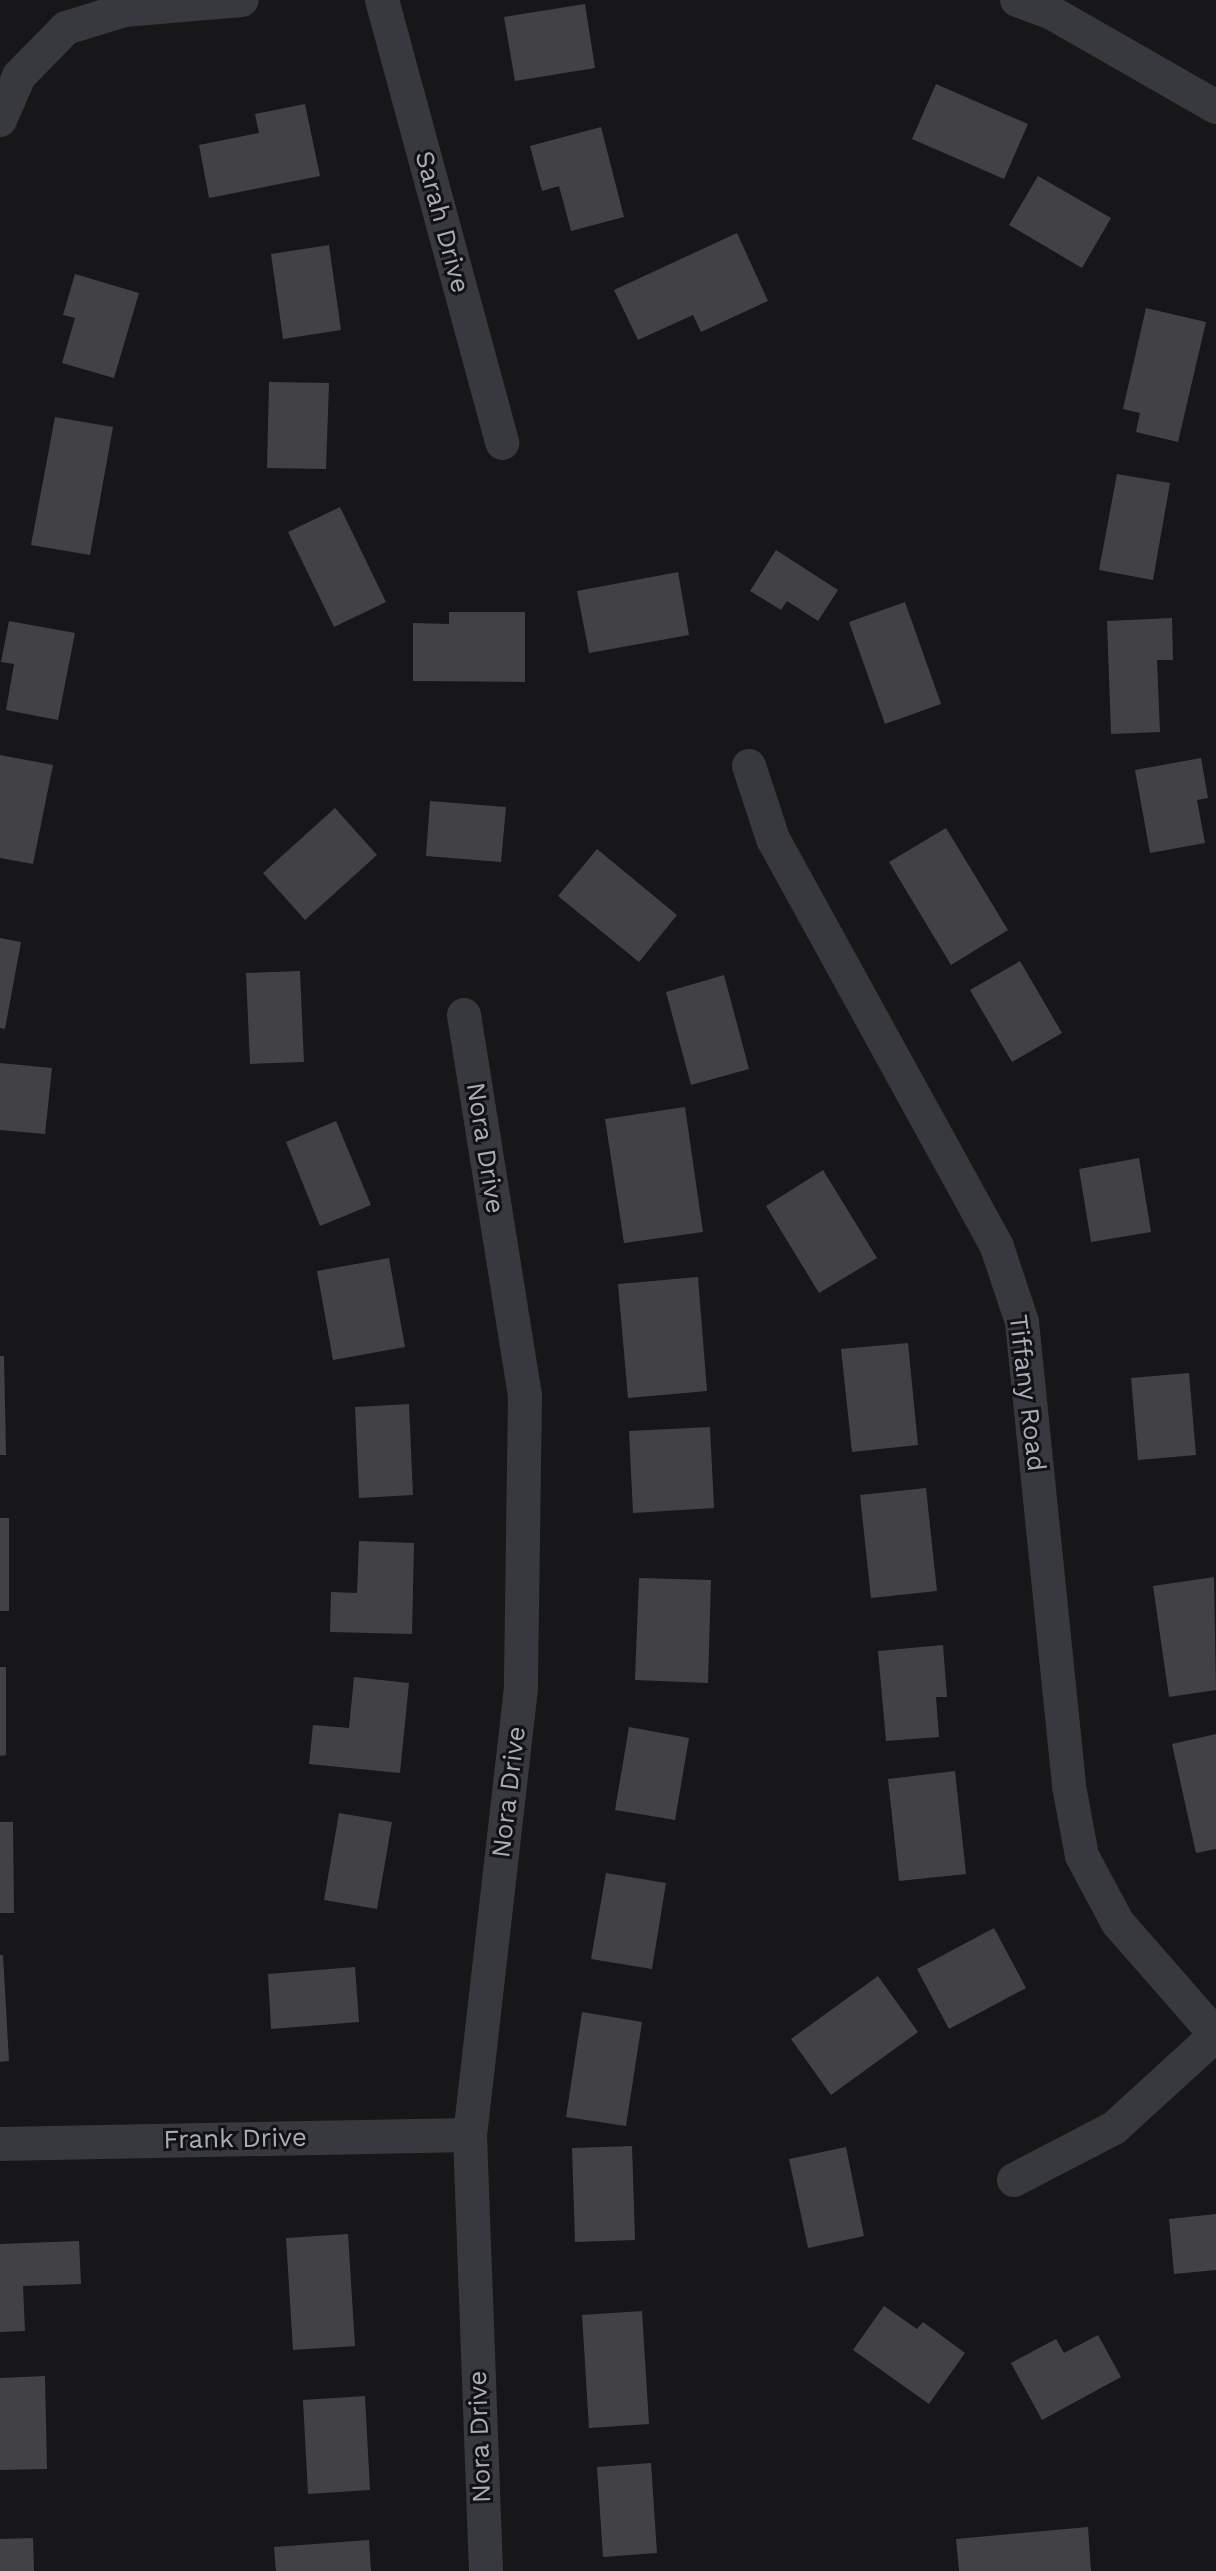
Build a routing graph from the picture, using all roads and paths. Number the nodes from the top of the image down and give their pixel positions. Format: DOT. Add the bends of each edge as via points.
graph roads {
  1 [pos="242,0"];
  2 [pos="382,0"];
  3 [pos="1017,0"];
  4 [pos="1216,107"];
  5 [pos="0,120"];
  6 [pos="502,443"];
  7 [pos="749,766"];
  8 [pos="464,1015"];
  9 [pos="1216,2035"];
  10 [pos="470,2135"];
  11 [pos="0,2144"];
  12 [pos="1014,2180"];
  13 [pos="486,2571"];
  1 -- 5 [label="street" via="124,10 66,28 19,76"];
  2 -- 6 [label="street, Sarah Drive"];
  3 -- 4 [label="street" via="1052,13"];
  7 -- 9 [label="street, Tiffany Road" via="773,839 997,1247 1022,1322 1069,1786 1082,1856 1118,1923"];
  8 -- 10 [label="street, Nora Drive" via="525,1394 521,1688"];
  9 -- 12 [label="street" via="1114,2128"];
  10 -- 11 [label="street, Frank Drive"];
  10 -- 13 [label="street, Nora Drive"];
}
